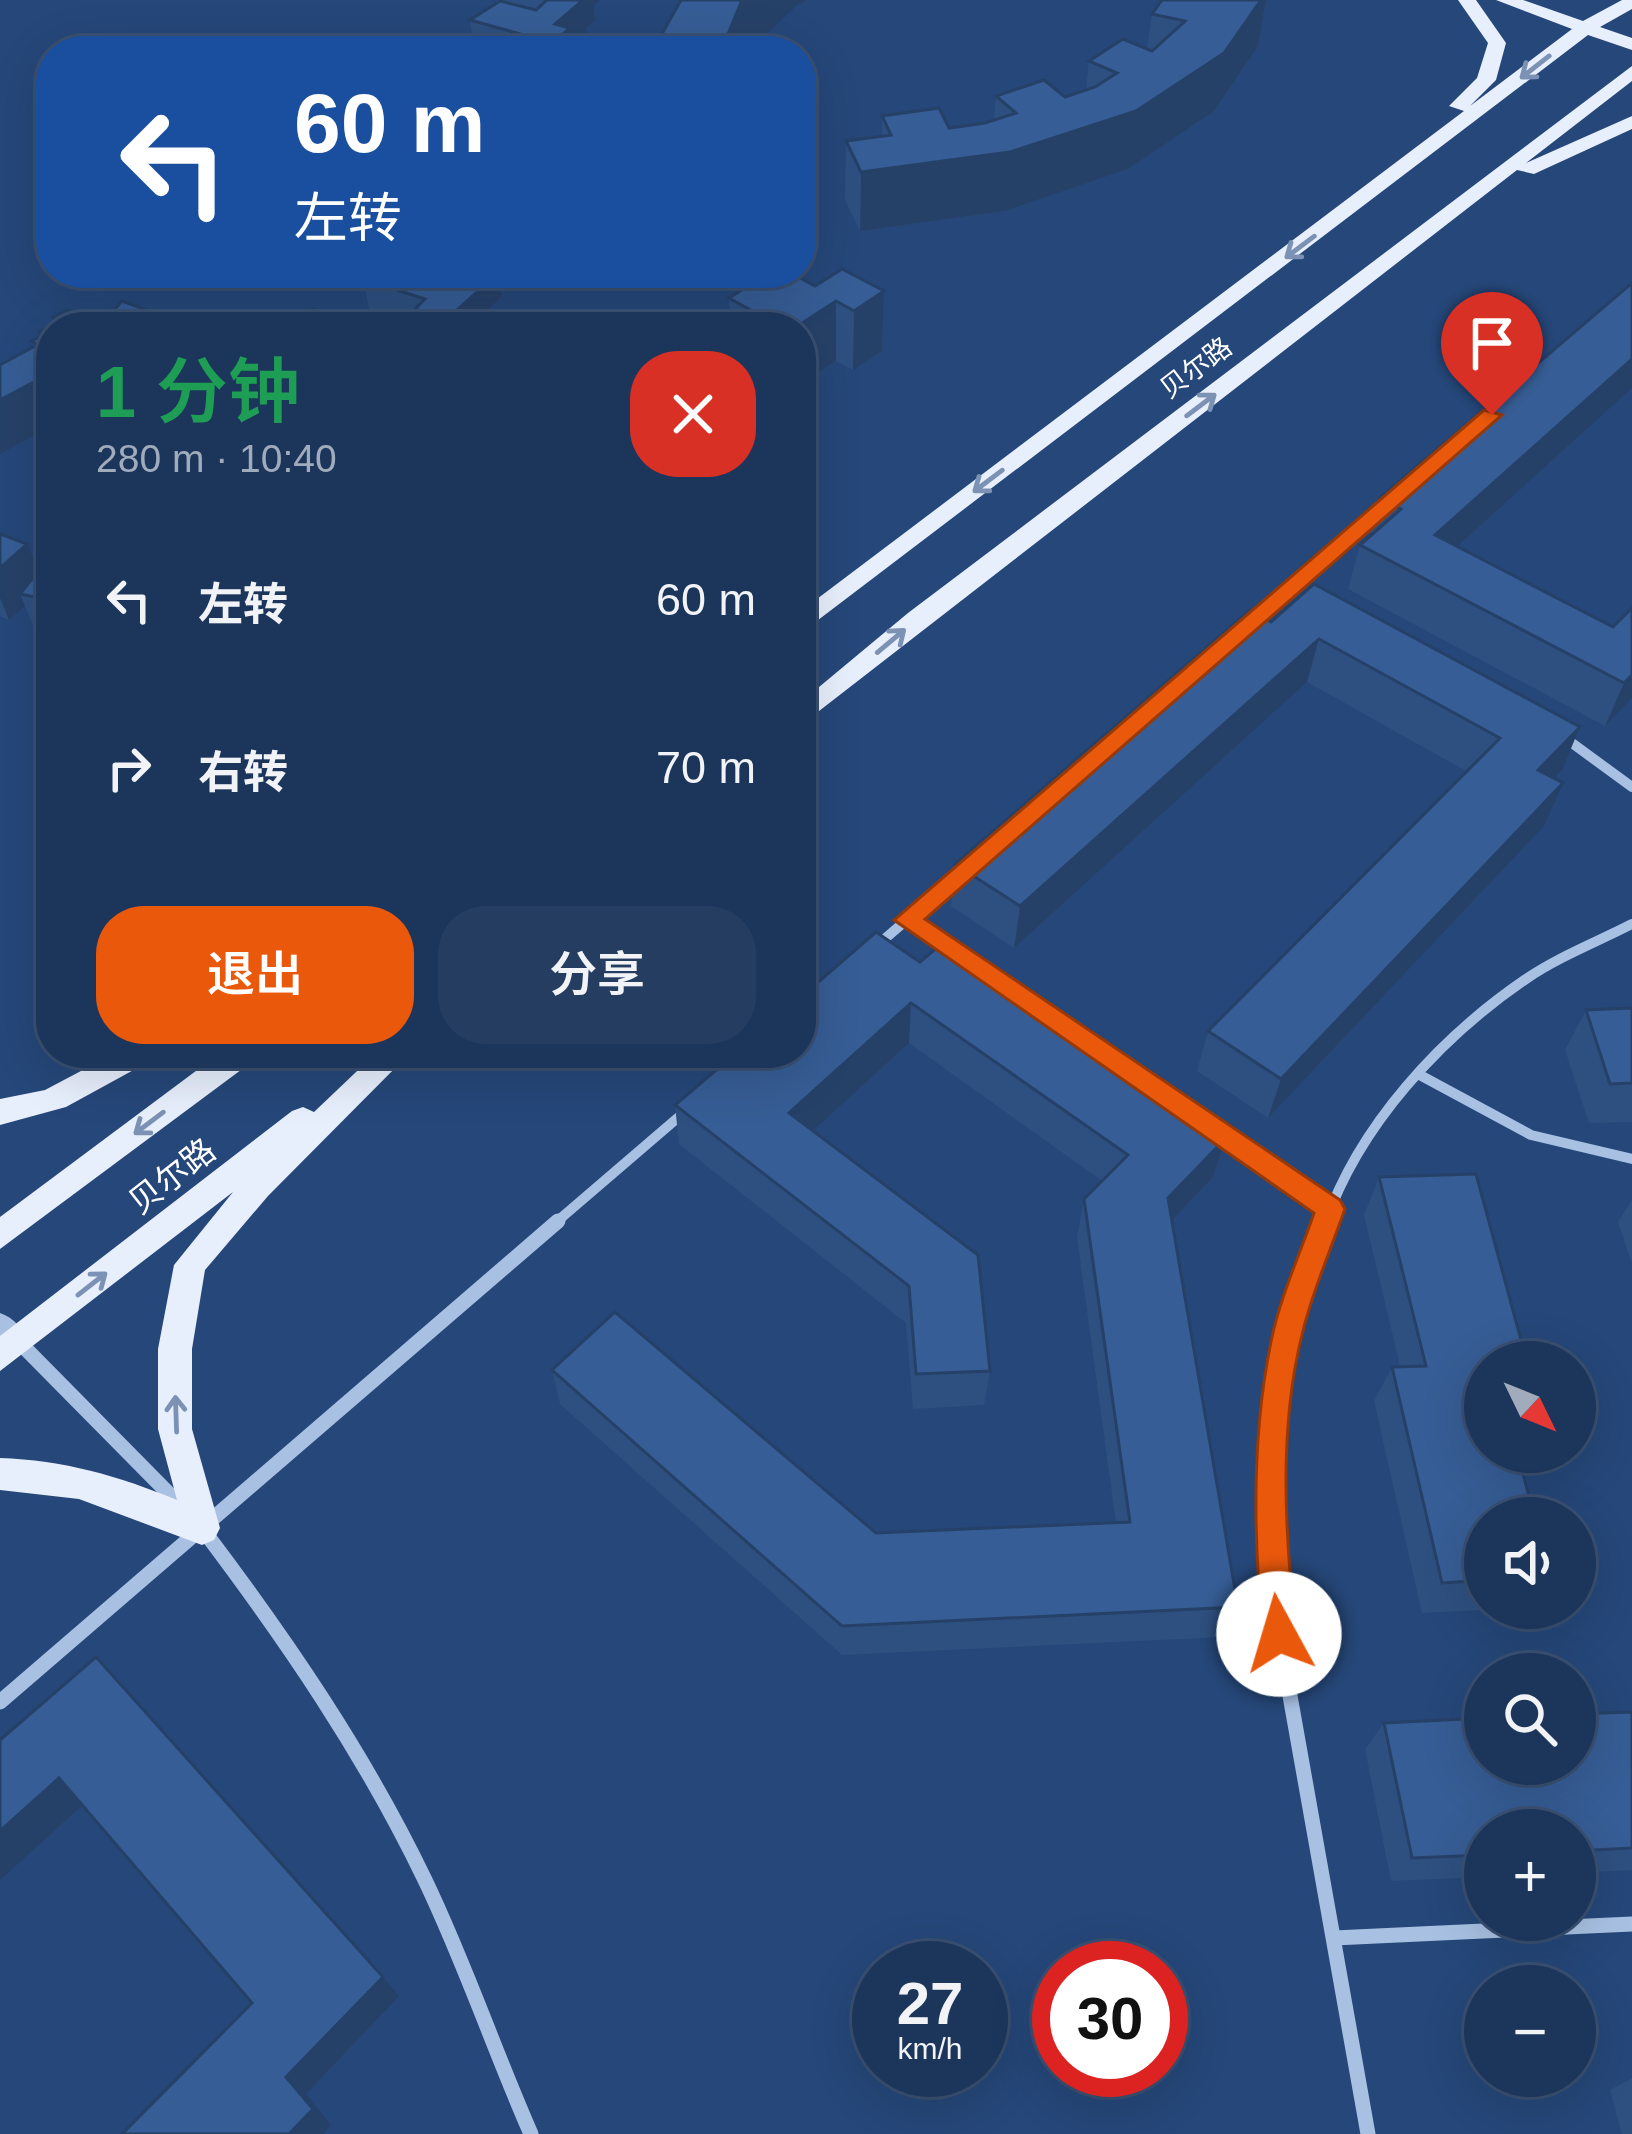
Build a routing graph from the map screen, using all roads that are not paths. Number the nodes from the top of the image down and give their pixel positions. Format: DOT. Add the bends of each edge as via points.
graph roads {
  1 [pos="1467,0"];
  2 [pos="1505,0"];
  3 [pos="1632,2"];
  4 [pos="1588,26"];
  5 [pos="1632,44"];
  6 [pos="1632,72"];
  7 [pos="1632,122"];
  8 [pos="1393,176"];
  9 [pos="1472,196"];
  10 [pos="1396,497"];
  11 [pos="1290,589"];
  12 [pos="1311,600"];
  13 [pos="816,613"];
  14 [pos="1238,634"];
  15 [pos="816,703"];
  16 [pos="1542,725"];
  17 [pos="1632,788"];
  18 [pos="976,860"];
  19 [pos="907,920"];
  20 [pos="1632,924"];
  21 [pos="854,965"];
  22 [pos="116,1068"];
  23 [pos="222,1068"];
  24 [pos="372,1068"];
  25 [pos="377,1068"];
  26 [pos="1418,1074"];
  27 [pos="699,1099"];
  28 [pos="0,1112"];
  29 [pos="1632,1159"];
  30 [pos="1330,1209"];
  31 [pos="0,1235"];
  32 [pos="6,1340"];
  33 [pos="0,1474"];
  34 [pos="202,1528"];
  35 [pos="0,1702"];
  36 [pos="1632,1924"];
  37 [pos="1334,1938"];
  38 [pos="531,2134"];
  39 [pos="1368,2134"];
  1 -- 8 [label="main road" via="1497,43 1486,80"];
  2 -- 4 [label="main road"];
  3 -- 4 [label="main road, 贝尔路"];
  4 -- 5 [label="main road"];
  4 -- 8 [label="main road, 贝尔路, one-way"];
  6 -- 9 [label="main road, 贝尔路"];
  7 -- 9 [label="main road"];
  8 -- 13 [label="main road, 贝尔路, one-way"];
  15 -- 9 [label="main road, 贝尔路, one-way"];
  10 -- 11 [label="street"];
  11 -- 12 [label="street"];
  11 -- 14 [label="street"];
  16 -- 17 [label="street"];
  18 -- 19 [label="street"];
  19 -- 21 [label="street"];
  19 -- 30 [label="street"];
  20 -- 26 [label="street" via="1508,994"];
  22 -- 28 [label="main road" via="91,1084"];
  23 -- 31 [label="main road, 贝尔路, one-way"];
  32 -- 24 [label="main road, 贝尔路, one-way"];
  34 -- 25 [label="main road, one-way" via="175,1429 175,1349 190,1265"];
  26 -- 29 [label="street" via="1531,1135"];
  26 -- 30 [label="street"];
  27 -- 34 [label="street"];
  30 -- 37 [label="street" via="1288,1331 1270,1473 1279,1634"];
  32 -- 34 [label="street"];
  33 -- 34 [label="main road" via="47,1473 119,1491"];
  34 -- 35 [label="street"];
  34 -- 38 [label="street" via="286,1638 372,1773 448,1930"];
  36 -- 37 [label="street"];
  37 -- 39 [label="street"];
}
